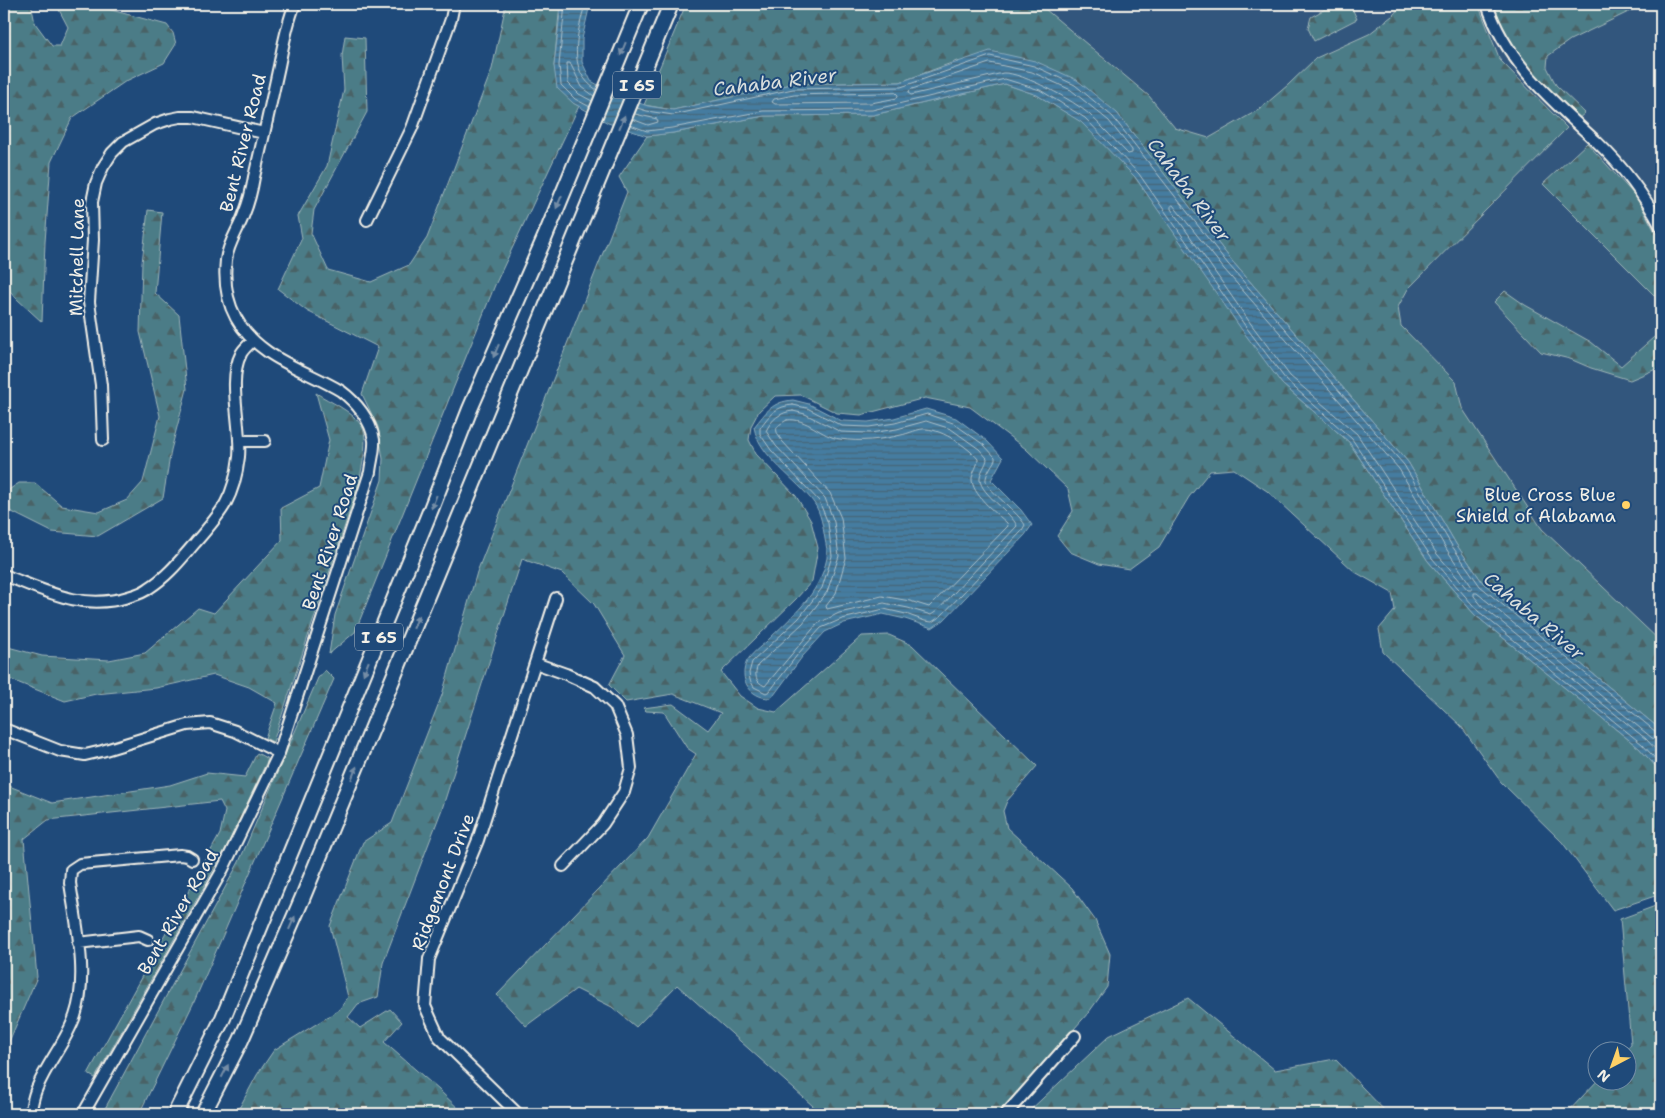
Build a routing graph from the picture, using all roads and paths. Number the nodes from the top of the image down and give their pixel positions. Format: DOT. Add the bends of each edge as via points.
graph roads {
  1 [pos="295,4"];
  2 [pos="454,4"];
  3 [pos="641,4"];
  4 [pos="671,4"];
  5 [pos="1487,4"];
  6 [pos="264,133"];
  7 [pos="367,220"];
  8 [pos="1661,227"];
  9 [pos="253,340"];
  10 [pos="103,440"];
  11 [pos="239,441"];
  12 [pos="265,441"];
  13 [pos="4,575"];
  14 [pos="556,598"];
  15 [pos="535,663"];
  16 [pos="4,729"];
  17 [pos="279,753"];
  18 [pos="192,859"];
  19 [pos="563,866"];
  20 [pos="148,940"];
  21 [pos="78,943"];
  22 [pos="1075,1036"];
  23 [pos="30,1114"];
  24 [pos="83,1114"];
  25 [pos="175,1114"];
  26 [pos="203,1114"];
  27 [pos="518,1114"];
  28 [pos="1006,1114"];
  1 -- 6 [label="street, Bent River Road"];
  2 -- 7 [label="street" via="419,110"];
  3 -- 25 [label="highway, I 65, one-way" via="470,409 223,1018"];
  26 -- 4 [label="highway, I 65, one-way" via="240,1040 302,899"];
  5 -- 8 [label="street" via="1502,39 1519,65 1610,156 1641,194"];
  6 -- 9 [label="street, Bent River Road" via="244,214 226,257 224,277 233,311"];
  6 -- 10 [label="street, Mitchell Lane" via="193,117 170,119 123,142 103,167 92,202 89,302 101,385"];
  9 -- 11 [label="street" via="241,354 236,370"];
  9 -- 17 [label="street, Bent River Road" via="280,360 347,395 361,410 374,440 370,472"];
  11 -- 12 [label="street"];
  11 -- 13 [label="street" via="235,484 224,508 170,572 148,590 116,601 76,601"];
  14 -- 15 [label="street, Ridgemont Drive"];
  15 -- 19 [label="street" via="595,687 615,706 627,735 632,768 624,792 603,824"];
  15 -- 27 [label="street, Ridgemont Drive" via="478,840 429,959 425,1006 439,1037"];
  16 -- 17 [label="street" via="60,751 85,755 187,725 210,724 235,731"];
  17 -- 24 [label="street, Bent River Road" via="223,869"];
  18 -- 21 [label="street" via="180,855 89,863 71,870"];
  20 -- 21 [label="street" via="138,936"];
  21 -- 23 [label="street" via="81,977 75,1017 37,1088"];
  22 -- 28 [label="street"];
}
